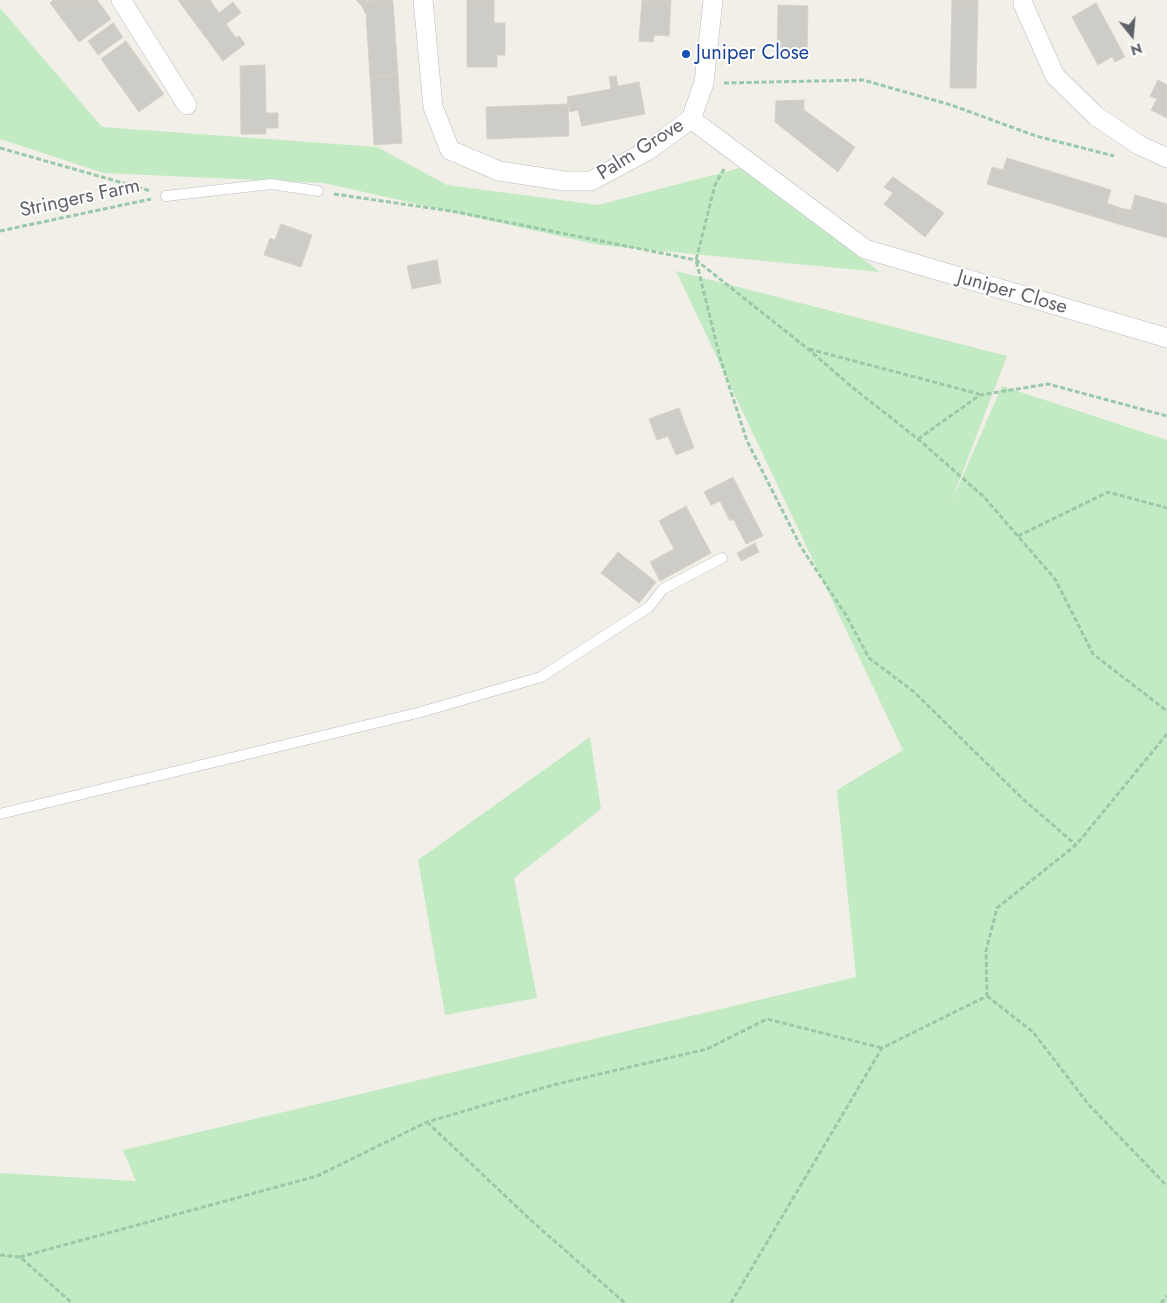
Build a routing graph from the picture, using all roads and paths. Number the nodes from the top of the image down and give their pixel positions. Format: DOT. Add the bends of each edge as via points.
graph roads {
  1 [pos="121,0"];
  2 [pos="423,0"];
  3 [pos="713,0"];
  4 [pos="1023,0"];
  5 [pos="704,83"];
  6 [pos="187,105"];
  7 [pos="691,118"];
  8 [pos="1139,146"];
  9 [pos="0,148"];
  10 [pos="734,151"];
  11 [pos="1167,158"];
  12 [pos="318,191"];
  13 [pos="166,196"];
  14 [pos="0,231"];
  15 [pos="696,260"];
  16 [pos="1167,338"];
  17 [pos="808,349"];
  18 [pos="980,394"];
  19 [pos="1167,416"];
  20 [pos="918,439"];
  21 [pos="1167,508"];
  22 [pos="1018,536"];
  23 [pos="722,558"];
  24 [pos="1167,711"];
  25 [pos="1167,734"];
  26 [pos="0,814"];
  27 [pos="1076,845"];
  28 [pos="987,996"];
  29 [pos="882,1048"];
  30 [pos="427,1122"];
  31 [pos="1167,1186"];
  32 [pos="0,1254"];
  33 [pos="20,1257"];
  34 [pos="1167,1296"];
  35 [pos="72,1303"];
  36 [pos="625,1303"];
  37 [pos="731,1303"];
  38 [pos="1161,1303"];
  1 -- 6 [label="street"];
  2 -- 7 [label="street, Palm Grove" via="433,107 450,150 499,171 564,181 591,181 646,151"];
  3 -- 5 [label="street"];
  4 -- 8 [label="street" via="1055,76 1096,116"];
  5 -- 7 [label="street"];
  5 -- 8 [label="path" via="863,80 951,105 1036,136 1131,161"];
  7 -- 10 [label="street, Juniper Close"];
  8 -- 11 [label="street"];
  9 -- 13 [label="path"];
  10 -- 15 [label="path" via="715,185"];
  10 -- 16 [label="street, Juniper Close" via="865,249"];
  12 -- 13 [label="lane" via="271,184"];
  12 -- 15 [label="path" via="451,211"];
  13 -- 14 [label="path, Stringers Farm"];
  15 -- 17 [label="path"];
  15 -- 27 [label="path" via="720,358 747,440 801,547 846,615 868,658 913,691 1023,799"];
  17 -- 18 [label="path"];
  17 -- 20 [label="path"];
  18 -- 19 [label="path" via="1048,384"];
  18 -- 20 [label="path"];
  20 -- 22 [label="path" via="984,496"];
  21 -- 22 [label="path" via="1108,492"];
  22 -- 24 [label="path" via="1055,579 1093,654"];
  23 -- 26 [label="lane" via="663,589 649,607 541,677 421,712"];
  25 -- 27 [label="path"];
  27 -- 28 [label="path" via="996,908 986,951"];
  28 -- 29 [label="path"];
  28 -- 31 [label="path" via="1033,1032 1089,1105"];
  29 -- 30 [label="path" via="767,1019 707,1049 553,1085"];
  29 -- 37 [label="path"];
  30 -- 33 [label="path" via="317,1176"];
  30 -- 36 [label="path"];
  32 -- 33 [label="path"];
  33 -- 35 [label="path"];
  34 -- 38 [label="path"];
}
